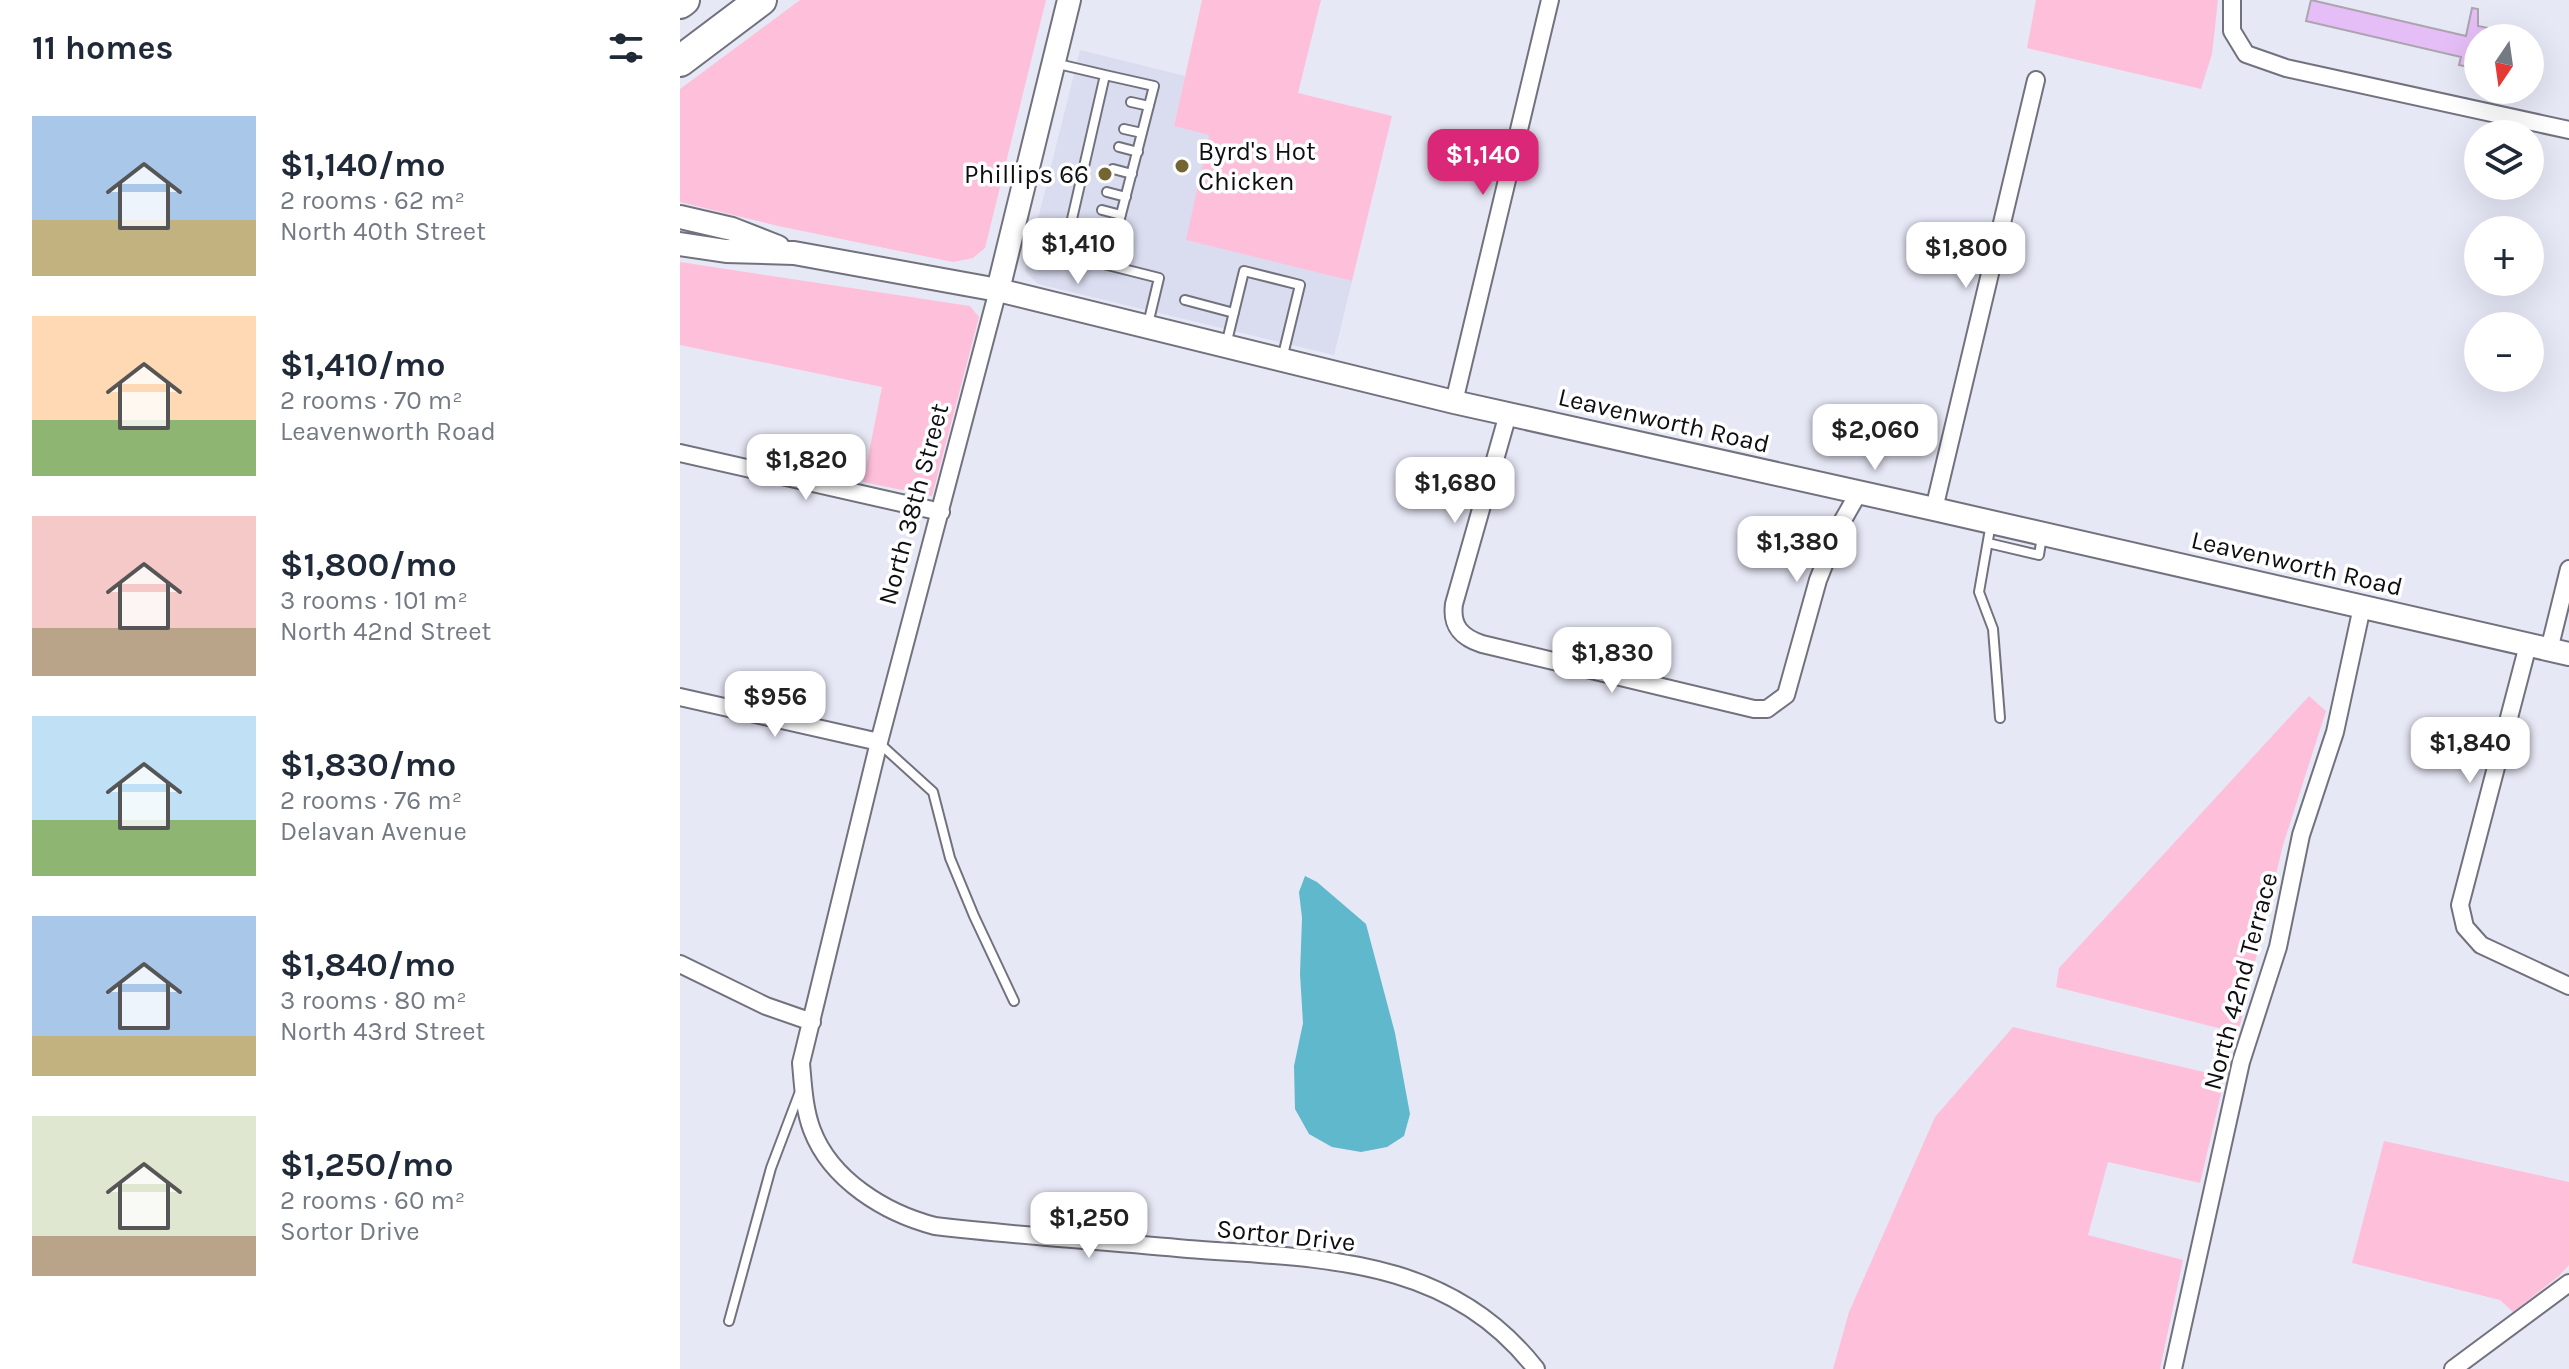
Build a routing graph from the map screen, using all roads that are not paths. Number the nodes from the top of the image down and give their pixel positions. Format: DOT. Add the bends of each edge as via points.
graph roads {
  1 [pos="761,0"];
  2 [pos="1069,0"];
  3 [pos="1550,0"];
  4 [pos="2232,0"];
  5 [pos="680,61"];
  6 [pos="1054,63"];
  7 [pos="1105,75"];
  8 [pos="2036,80"];
  9 [pos="1101,94"];
  10 [pos="1113,97"];
  11 [pos="1131,102"];
  12 [pos="1149,106"];
  13 [pos="1094,122"];
  14 [pos="1104,124"];
  15 [pos="1124,129"];
  16 [pos="2569,130"];
  17 [pos="1142,133"];
  18 [pos="1090,140"];
  19 [pos="1101,143"];
  20 [pos="1119,147"];
  21 [pos="1138,152"];
  22 [pos="1085,162"];
  23 [pos="1095,164"];
  24 [pos="1113,169"];
  25 [pos="1132,174"];
  26 [pos="1080,185"];
  27 [pos="1090,187"];
  28 [pos="1107,192"];
  29 [pos="1126,197"];
  30 [pos="1102,210"];
  31 [pos="1121,215"];
  32 [pos="680,217"];
  33 [pos="1097,234"];
  34 [pos="1115,238"];
  35 [pos="680,244"];
  36 [pos="794,253"];
  37 [pos="1108,265"];
  38 [pos="998,290"];
  39 [pos="1185,300"];
  40 [pos="1234,313"];
  41 [pos="1148,327"];
  42 [pos="1226,346"];
  43 [pos="1282,360"];
  44 [pos="1454,402"];
  45 [pos="1508,414"];
  46 [pos="680,453"];
  47 [pos="1859,492"];
  48 [pos="1934,509"];
  49 [pos="941,512"];
  50 [pos="1990,532"];
  51 [pos="2569,569"];
  52 [pos="2362,607"];
  53 [pos="2549,650"];
  54 [pos="680,697"];
  55 [pos="2000,718"];
  56 [pos="879,742"];
  57 [pos="680,964"];
  58 [pos="2569,986"];
  59 [pos="1014,1001"];
  60 [pos="812,1022"];
  61 [pos="803,1086"];
  62 [pos="2569,1283"];
  63 [pos="729,1321"];
  64 [pos="1536,1369"];
  65 [pos="2173,1369"];
  66 [pos="2453,1369"];
  1 -- 5 [label="highway"];
  2 -- 6 [label="main road, North 38th Street"];
  3 -- 44 [label="street"];
  4 -- 16 [label="street" via="2232,31 2246,54 2286,68"];
  6 -- 7 [label="lane"];
  6 -- 38 [label="main road, North 38th Street"];
  7 -- 9 [label="lane"];
  7 -- 12 [label="lane" via="1154,86"];
  8 -- 48 [label="street"];
  9 -- 10 [label="lane"];
  9 -- 13 [label="lane"];
  11 -- 12 [label="lane"];
  12 -- 17 [label="lane"];
  13 -- 14 [label="lane"];
  13 -- 18 [label="lane"];
  15 -- 17 [label="lane"];
  17 -- 21 [label="lane"];
  18 -- 19 [label="lane"];
  18 -- 22 [label="lane"];
  20 -- 21 [label="lane"];
  21 -- 25 [label="lane"];
  22 -- 23 [label="lane"];
  22 -- 26 [label="lane"];
  24 -- 25 [label="lane"];
  25 -- 29 [label="lane"];
  26 -- 27 [label="lane"];
  26 -- 37 [label="lane" via="1075,228 1064,254"];
  28 -- 29 [label="lane"];
  29 -- 31 [label="lane"];
  30 -- 31 [label="lane"];
  31 -- 34 [label="lane"];
  32 -- 36 [label="main road, Leavenworth Road" via="732,229"];
  33 -- 34 [label="lane"];
  34 -- 37 [label="lane"];
  35 -- 36 [label="main road, Leavenworth Road"];
  36 -- 38 [label="main road, Leavenworth Road"];
  37 -- 41 [label="lane" via="1159,278"];
  38 -- 41 [label="main road, Leavenworth Road"];
  38 -- 49 [label="street, North 38th Street"];
  39 -- 40 [label="lane"];
  40 -- 42 [label="lane"];
  40 -- 43 [label="lane" via="1244,271 1300,285"];
  41 -- 42 [label="main road, Leavenworth Road"];
  42 -- 43 [label="main road, Leavenworth Road"];
  43 -- 44 [label="main road, Leavenworth Road"];
  44 -- 45 [label="main road, Leavenworth Road"];
  45 -- 47 [label="main road, Leavenworth Road"];
  45 -- 47 [label="street" via="1454,604 1458,630 1482,644 1754,709 1767,709 1786,695 1818,580"];
  46 -- 49 [label="street"];
  47 -- 48 [label="main road, Leavenworth Road"];
  48 -- 50 [label="main road, Leavenworth Road"];
  49 -- 56 [label="street, North 38th Street"];
  50 -- 52 [label="main road, Leavenworth Road" via="2043,534"];
  50 -- 55 [label="lane" via="1979,592 1993,629"];
  51 -- 53 [label="street"];
  52 -- 53 [label="main road, Leavenworth Road"];
  52 -- 65 [label="street, North 42nd Terrace" via="2335,732 2301,835 2278,947 2241,1062"];
  53 -- 58 [label="street" via="2460,905 2465,927 2481,945"];
  54 -- 56 [label="street"];
  56 -- 59 [label="lane" via="933,792 950,858"];
  56 -- 60 [label="street, North 38th Street"];
  57 -- 60 [label="street"];
  60 -- 61 [label="street, Sortor Drive" via="801,1063"];
  61 -- 63 [label="lane" via="771,1168"];
  61 -- 64 [label="street, Sortor Drive" via="811,1129 821,1149 849,1180 901,1215 935,1226 1324,1259 1394,1273 1481,1314"];
  62 -- 66 [label="street"];
}
